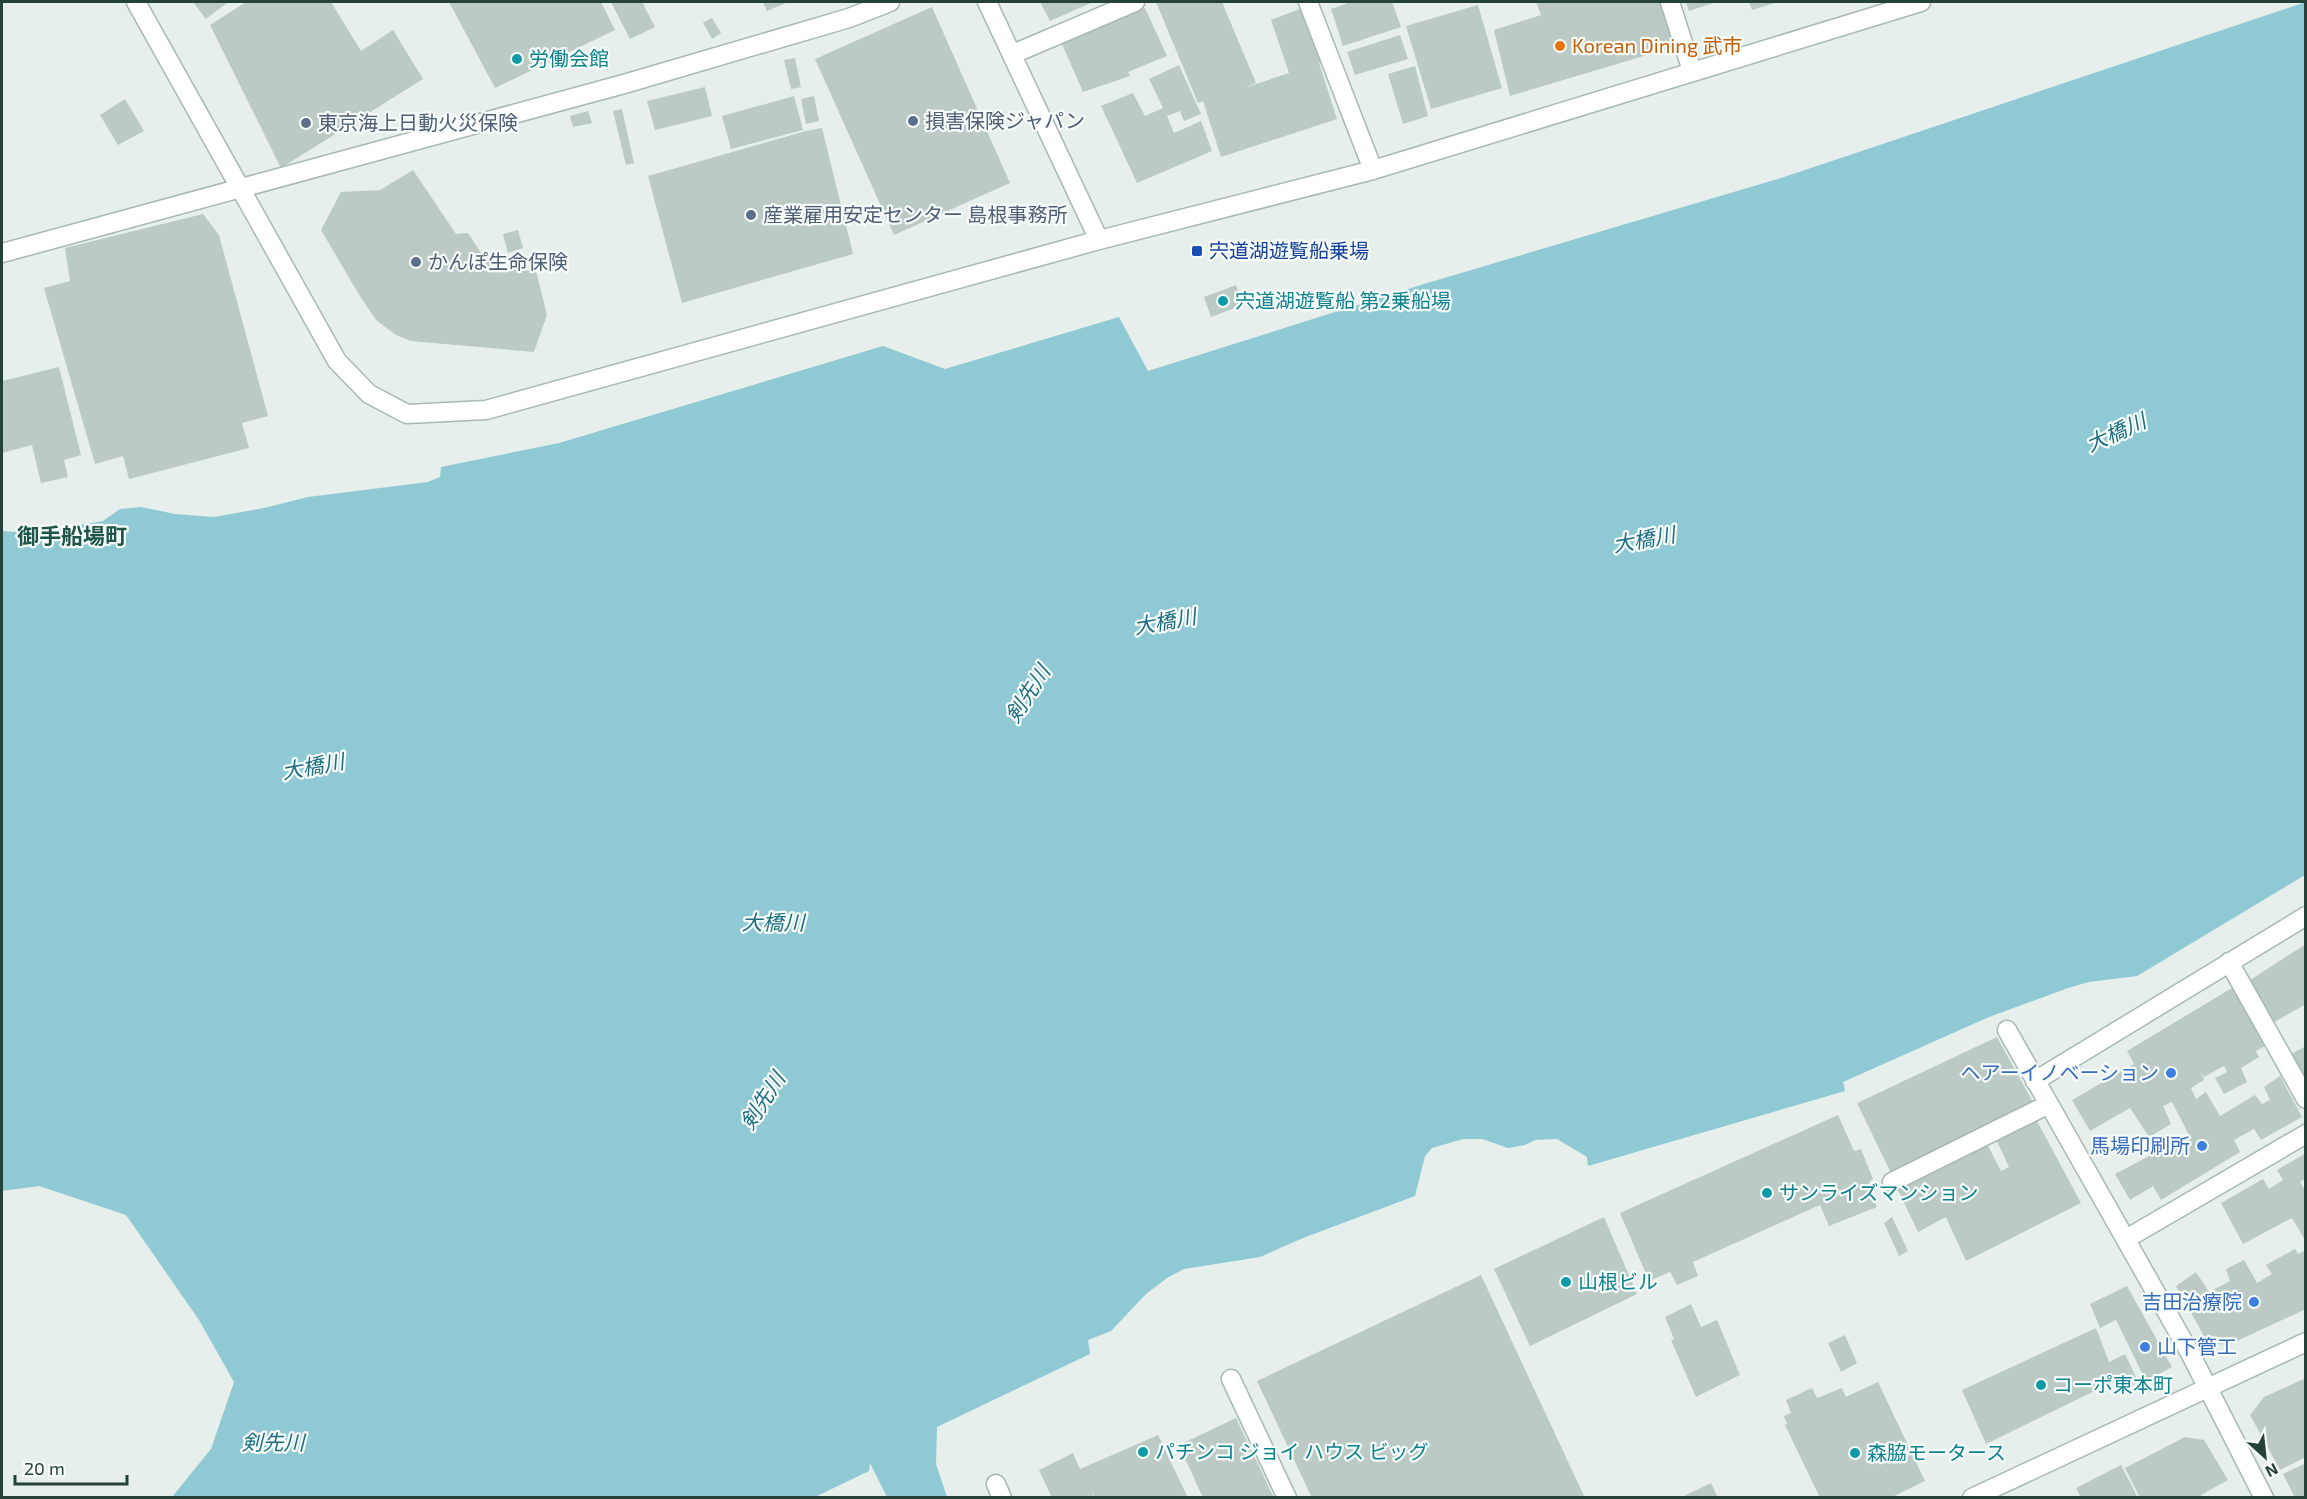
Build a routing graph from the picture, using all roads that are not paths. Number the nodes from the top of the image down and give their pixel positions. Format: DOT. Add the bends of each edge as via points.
graph roads {
  1 [pos="136,2"];
  2 [pos="890,2"];
  3 [pos="987,2"];
  4 [pos="1135,2"];
  5 [pos="1308,2"];
  6 [pos="1670,2"];
  7 [pos="1920,2"];
  8 [pos="1013,54"];
  9 [pos="1692,70"];
  10 [pos="1373,170"];
  11 [pos="240,189"];
  12 [pos="1099,240"];
  13 [pos="2,253"];
  14 [pos="2306,916"];
  15 [pos="2229,962"];
  16 [pos="2007,1030"];
  17 [pos="2035,1081"];
  18 [pos="2306,1099"];
  19 [pos="2049,1104"];
  20 [pos="2306,1134"];
  21 [pos="1892,1182"];
  22 [pos="2126,1239"];
  23 [pos="2306,1342"];
  24 [pos="1231,1379"];
  25 [pos="2207,1387"];
  26 [pos="1287,1497"];
  27 [pos="1972,1497"];
  28 [pos="2264,1497"];
  1 -- 11 [label="street"];
  2 -- 11 [label="street" via="849,18 624,84"];
  3 -- 8 [label="street"];
  4 -- 8 [label="street"];
  5 -- 10 [label="street"];
  6 -- 9 [label="street"];
  7 -- 9 [label="street"];
  8 -- 12 [label="street"];
  9 -- 10 [label="street"];
  10 -- 12 [label="street"];
  11 -- 12 [label="street" via="337,361 369,394 407,414 486,410"];
  11 -- 13 [label="street"];
  14 -- 15 [label="street"];
  15 -- 17 [label="street"];
  15 -- 18 [label="street"];
  16 -- 17 [label="street"];
  17 -- 19 [label="street"];
  19 -- 21 [label="street"];
  19 -- 22 [label="street"];
  20 -- 22 [label="street"];
  22 -- 25 [label="street"];
  23 -- 25 [label="street"];
  24 -- 26 [label="street"];
  25 -- 27 [label="street"];
  25 -- 28 [label="street"];
}
